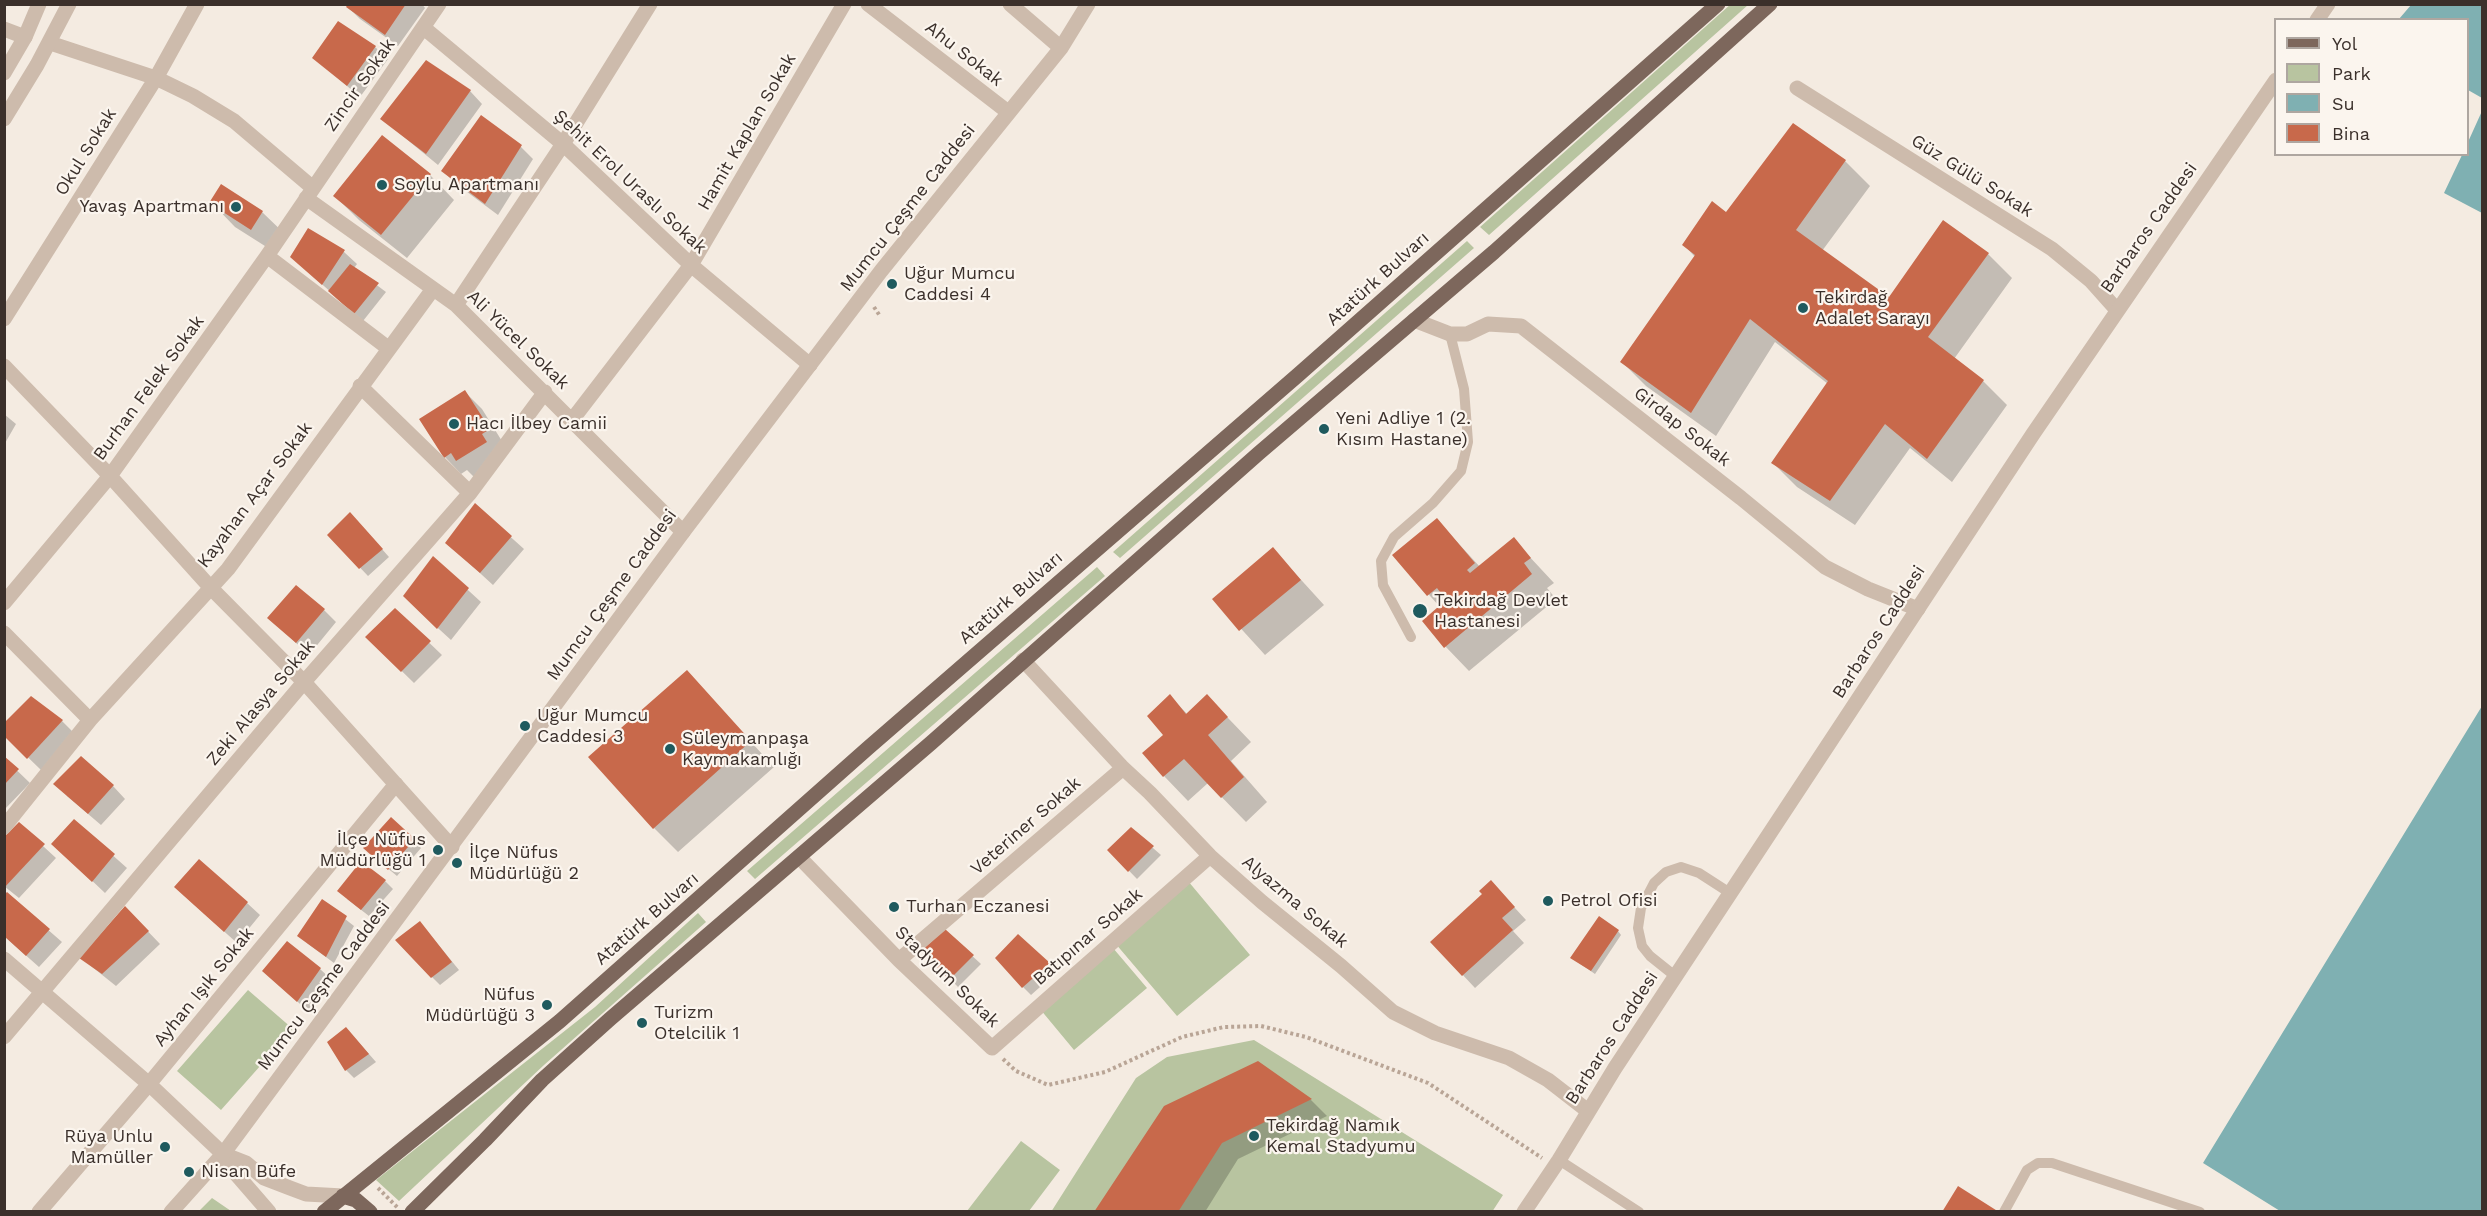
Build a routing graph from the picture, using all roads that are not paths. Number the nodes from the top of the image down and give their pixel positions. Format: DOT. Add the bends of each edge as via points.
graph roads {
  1 [pos="39,4"];
  2 [pos="69,4"];
  3 [pos="197,4"];
  4 [pos="439,4"];
  5 [pos="650,4"];
  6 [pos="844,4"];
  7 [pos="868,4"];
  8 [pos="1010,4"];
  9 [pos="1088,4"];
  10 [pos="1718,4"];
  11 [pos="1770,4"];
  12 [pos="2328,4"];
  13 [pos="2318,18"];
  14 [pos="424,28"];
  15 [pos="4,29"];
  16 [pos="25,37"];
  17 [pos="50,43"];
  18 [pos="1061,48"];
  19 [pos="4,72"];
  20 [pos="156,78"];
  21 [pos="2274,83"];
  22 [pos="1797,88"];
  23 [pos="1008,112"];
  24 [pos="4,119"];
  25 [pos="563,144"];
  26 [pos="310,193"];
  27 [pos="267,256"];
  28 [pos="691,265"];
  29 [pos="433,289"];
  30 [pos="456,305"];
  31 [pos="2116,309"];
  32 [pos="4,319"];
  33 [pos="1413,320"];
  34 [pos="1450,334"];
  35 [pos="388,348"];
  36 [pos="810,365"];
  37 [pos="4,366"];
  38 [pos="360,386"];
  39 [pos="545,392"];
  40 [pos="572,420"];
  41 [pos="110,476"];
  42 [pos="470,493"];
  43 [pos="683,532"];
  44 [pos="210,587"];
  45 [pos="4,603"];
  46 [pos="1918,609"];
  47 [pos="4,633"];
  48 [pos="1411,637"];
  49 [pos="1023,660"];
  50 [pos="304,682"];
  51 [pos="90,720"];
  52 [pos="1123,768"];
  53 [pos="396,784"];
  54 [pos="4,827"];
  55 [pos="452,847"];
  56 [pos="1210,856"];
  57 [pos="799,857"];
  58 [pos="1730,893"];
  59 [pos="4,959"];
  60 [pos="899,960"];
  61 [pos="1675,976"];
  62 [pos="44,993"];
  63 [pos="4,1037"];
  64 [pos="992,1048"];
  65 [pos="149,1084"];
  66 [pos="1588,1111"];
  67 [pos="223,1154"];
  68 [pos="1557,1163"];
  69 [pos="343,1196"];
  70 [pos="405,1210"];
  71 [pos="39,1212"];
  72 [pos="171,1212"];
  73 [pos="269,1212"];
  74 [pos="324,1212"];
  75 [pos="370,1212"];
  76 [pos="1524,1212"];
  77 [pos="1639,1212"];
  78 [pos="2004,1212"];
  79 [pos="2200,1212"];
  1 -- 16 [label="street"];
  2 -- 17 [label="street"];
  3 -- 20 [label="street, Okul Sokak"];
  4 -- 14 [label="street, Zincir Sokak"];
  5 -- 25 [label="street"];
  6 -- 28 [label="street, Hamit Kaplan Sokak"];
  7 -- 23 [label="street, Ahu Sokak"];
  8 -- 18 [label="street"];
  9 -- 18 [label="street, Mumcu Çeşme Caddesi"];
  10 -- 69 [label="main road, Atatürk Bulvarı" via="626,964"];
  11 -- 33 [label="main road"];
  12 -- 13 [label="street"];
  14 -- 25 [label="street, Şehit Erol Uraslı Sokak"];
  14 -- 26 [label="street, Zincir Sokak"];
  15 -- 16 [label="street, Ali Yücel Sokak"];
  16 -- 17 [label="street, Ali Yücel Sokak"];
  16 -- 19 [label="street"];
  17 -- 20 [label="street, Ali Yücel Sokak"];
  17 -- 24 [label="street"];
  18 -- 23 [label="street, Mumcu Çeşme Caddesi"];
  20 -- 26 [label="street, Ali Yücel Sokak" via="234,121"];
  20 -- 32 [label="street, Okul Sokak"];
  21 -- 31 [label="street, Barbaros Caddesi"];
  22 -- 31 [label="street, Güz Gülü Sokak" via="2052,249 2091,281"];
  23 -- 36 [label="street, Mumcu Çeşme Caddesi"];
  25 -- 28 [label="street, Şehit Erol Uraslı Sokak"];
  25 -- 30 [label="street"];
  26 -- 27 [label="street, Burhan Felek Sokak"];
  26 -- 29 [label="street, Ali Yücel Sokak"];
  27 -- 35 [label="street"];
  27 -- 41 [label="street, Burhan Felek Sokak"];
  28 -- 36 [label="street, Şehit Erol Uraslı Sokak"];
  28 -- 40 [label="street, Hamit Kaplan Sokak"];
  29 -- 30 [label="street, Ali Yücel Sokak"];
  29 -- 35 [label="street, Kayahan Açar Sokak"];
  30 -- 39 [label="street, Ali Yücel Sokak"];
  31 -- 46 [label="street, Barbaros Caddesi"];
  33 -- 34 [label="street"];
  33 -- 49 [label="main road"];
  34 -- 46 [label="street, Girdap Sokak" via="1467,334 1488,324 1521,326 1825,567"];
  34 -- 48 [label="lane" via="1464,389 1468,442 1461,471 1433,503 1394,537 1381,561 1383,585"];
  35 -- 38 [label="street, Kayahan Açar Sokak"];
  36 -- 43 [label="street, Mumcu Çeşme Caddesi"];
  37 -- 41 [label="street"];
  38 -- 42 [label="street"];
  38 -- 44 [label="street, Kayahan Açar Sokak" via="228,569"];
  39 -- 40 [label="street, Ali Yücel Sokak"];
  39 -- 42 [label="street, Zeki Alasya Sokak"];
  40 -- 43 [label="street, Ali Yücel Sokak"];
  41 -- 44 [label="street"];
  41 -- 45 [label="street, Burhan Felek Sokak"];
  42 -- 50 [label="street, Zeki Alasya Sokak"];
  43 -- 55 [label="street, Mumcu Çeşme Caddesi"];
  44 -- 50 [label="street"];
  44 -- 51 [label="street, Kayahan Açar Sokak"];
  46 -- 58 [label="street, Barbaros Caddesi"];
  47 -- 51 [label="street"];
  49 -- 52 [label="street, Alyazma Sokak"];
  49 -- 57 [label="main road"];
  50 -- 53 [label="street"];
  50 -- 62 [label="street, Zeki Alasya Sokak"];
  51 -- 54 [label="street, Kayahan Açar Sokak"];
  52 -- 56 [label="street, Alyazma Sokak"];
  52 -- 60 [label="street, Veteriner Sokak"];
  53 -- 55 [label="street"];
  53 -- 65 [label="street, Ayhan Işık Sokak"];
  55 -- 67 [label="street, Mumcu Çeşme Caddesi"];
  56 -- 64 [label="street, Batıpınar Sokak"];
  56 -- 66 [label="street, Alyazma Sokak" via="1393,1012 1435,1033 1509,1058 1548,1080"];
  57 -- 60 [label="street, Stadyum Sokak"];
  57 -- 70 [label="main road" via="542,1080 485,1140"];
  58 -- 61 [label="street, Barbaros Caddesi"];
  58 -- 61 [label="lane" via="1699,873 1681,867 1666,872 1654,883 1641,908 1638,928 1642,946"];
  59 -- 62 [label="street"];
  60 -- 64 [label="street, Stadyum Sokak"];
  61 -- 66 [label="street, Barbaros Caddesi"];
  62 -- 63 [label="street, Zeki Alasya Sokak"];
  62 -- 65 [label="street"];
  65 -- 67 [label="street"];
  65 -- 71 [label="street, Ayhan Işık Sokak"];
  66 -- 68 [label="street, Barbaros Caddesi"];
  67 -- 69 [label="street" via="246,1163 264,1178 306,1194"];
  67 -- 72 [label="street, Mumcu Çeşme Caddesi"];
  67 -- 73 [label="street"];
  68 -- 76 [label="street, Barbaros Caddesi"];
  68 -- 77 [label="lane"];
  69 -- 74 [label="main road, Atatürk Bulvarı"];
  69 -- 75 [label="main road" via="356,1200"];
  78 -- 79 [label="lane" via="2027,1170 2038,1163 2052,1163"];
}
